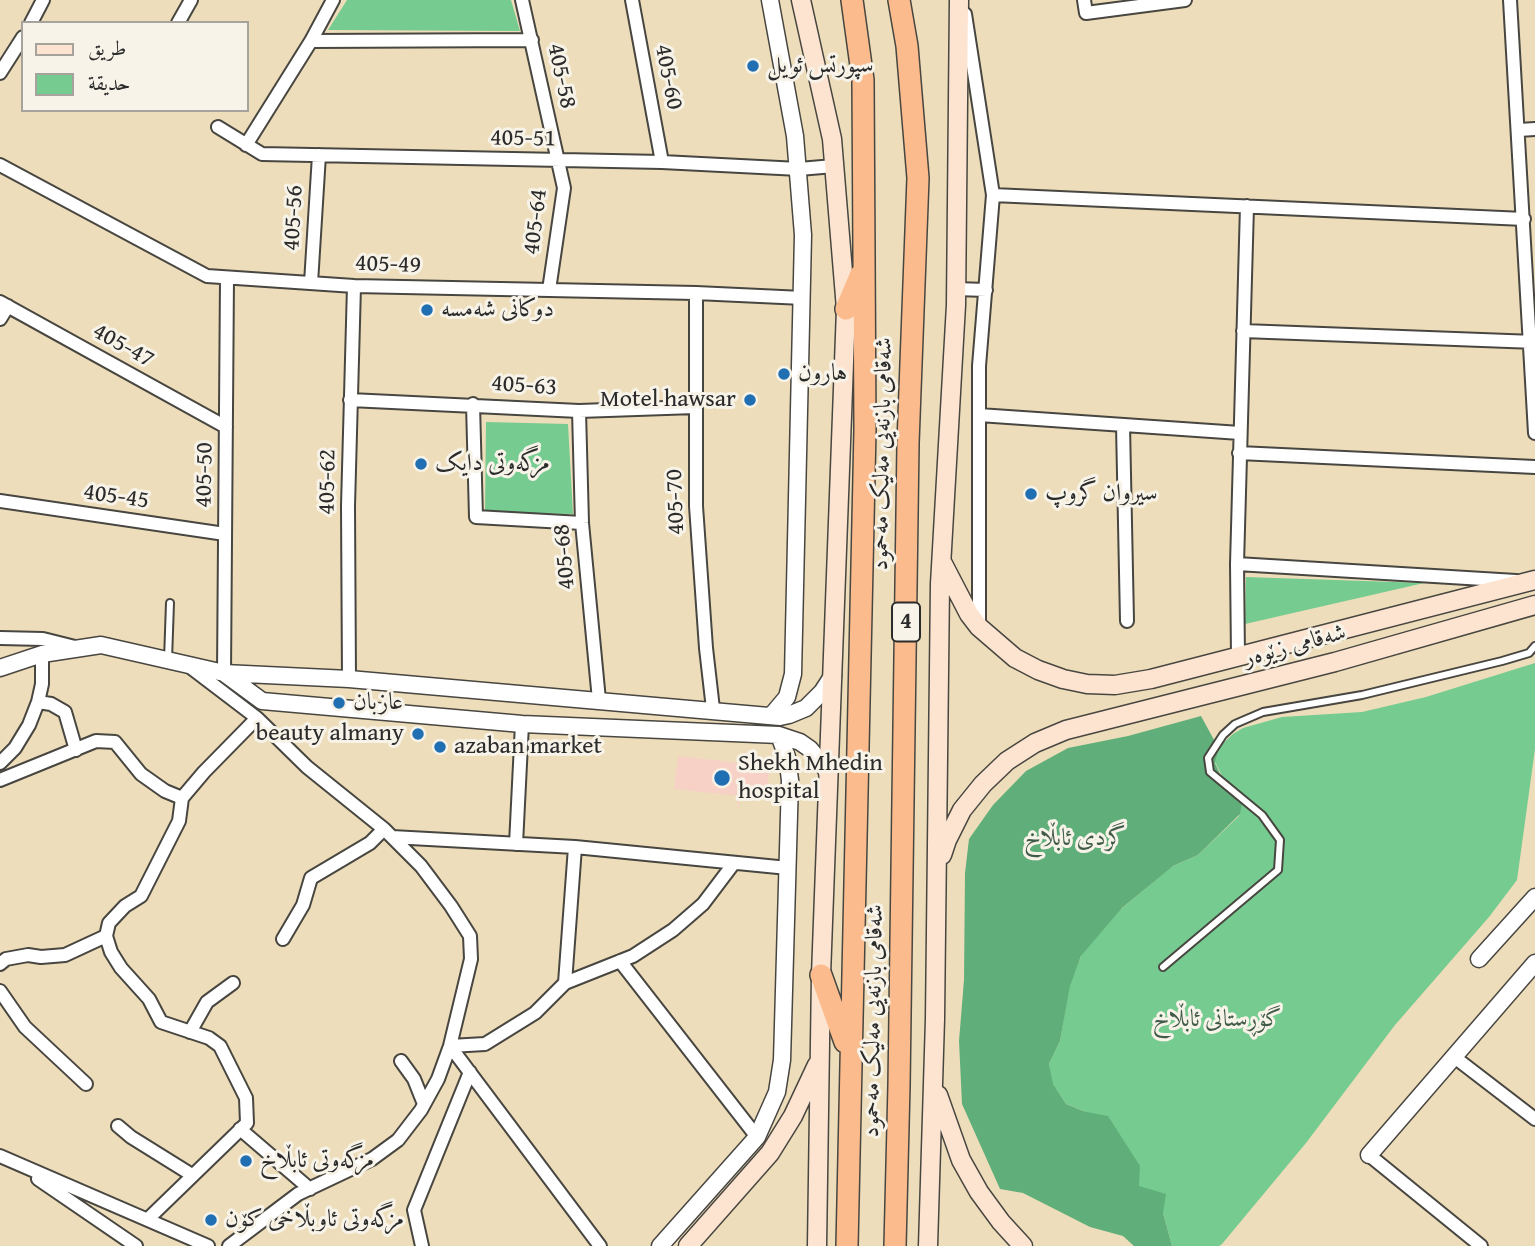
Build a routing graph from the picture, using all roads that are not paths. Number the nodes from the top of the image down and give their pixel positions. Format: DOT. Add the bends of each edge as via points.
graph roads {
  1 [pos="43,0"];
  2 [pos="191,0"];
  3 [pos="333,0"];
  4 [pos="522,0"];
  5 [pos="632,0"];
  6 [pos="770,0"];
  7 [pos="801,0"];
  8 [pos="852,0"];
  9 [pos="899,0"];
  10 [pos="961,0"];
  11 [pos="1084,0"];
  12 [pos="1185,0"];
  13 [pos="1510,0"];
  14 [pos="32,21"];
  15 [pos="179,21"];
  16 [pos="21,40"];
  17 [pos="532,40"];
  18 [pos="311,41"];
  19 [pos="0,74"];
  20 [pos="218,127"];
  21 [pos="1535,129"];
  22 [pos="1519,130"];
  23 [pos="247,145"];
  24 [pos="318,155"];
  25 [pos="557,160"];
  26 [pos="663,162"];
  27 [pos="0,165"];
  28 [pos="834,166"];
  29 [pos="799,169"];
  30 [pos="993,195"];
  31 [pos="1247,206"];
  32 [pos="1524,219"];
  33 [pos="865,266"];
  34 [pos="228,278"];
  35 [pos="311,283"];
  36 [pos="354,286"];
  37 [pos="956,289"];
  38 [pos="549,290"];
  39 [pos="986,290"];
  40 [pos="696,293"];
  41 [pos="803,299"];
  42 [pos="4,304"];
  43 [pos="846,309"];
  44 [pos="0,319"];
  45 [pos="1243,331"];
  46 [pos="1533,342"];
  47 [pos="351,400"];
  48 [pos="473,404"];
  49 [pos="695,407"];
  50 [pos="579,411"];
  51 [pos="979,415"];
  52 [pos="1123,425"];
  53 [pos="226,427"];
  54 [pos="1240,433"];
  55 [pos="1535,433"];
  56 [pos="1239,453"];
  57 [pos="1535,467"];
  58 [pos="0,501"];
  59 [pos="582,523"];
  60 [pos="225,534"];
  61 [pos="942,562"];
  62 [pos="1237,564"];
  63 [pos="1531,581"];
  64 [pos="170,603"];
  65 [pos="1535,605"];
  66 [pos="1126,621"];
  67 [pos="979,627"];
  68 [pos="1349,627"];
  69 [pos="0,638"];
  70 [pos="1535,646"];
  71 [pos="78,648"];
  72 [pos="42,654"];
  73 [pos="1238,657"];
  74 [pos="168,661"];
  75 [pos="1335,662"];
  76 [pos="190,666"];
  77 [pos="0,668"];
  78 [pos="224,673"];
  79 [pos="833,674"];
  80 [pos="349,679"];
  81 [pos="599,700"];
  82 [pos="38,702"];
  83 [pos="713,709"];
  84 [pos="771,716"];
  85 [pos="257,718"];
  86 [pos="522,724"];
  87 [pos="779,734"];
  88 [pos="76,750"];
  89 [pos="0,763"];
  90 [pos="829,776"];
  91 [pos="0,780"];
  92 [pos="182,798"];
  93 [pos="388,833"];
  94 [pos="516,844"];
  95 [pos="575,847"];
  96 [pos="734,863"];
  97 [pos="788,869"];
  98 [pos="937,872"];
  99 [pos="1535,897"];
  100 [pos="106,936"];
  101 [pos="283,939"];
  102 [pos="1479,959"];
  103 [pos="620,961"];
  104 [pos="1535,963"];
  105 [pos="0,964"];
  106 [pos="1163,967"];
  107 [pos="821,975"];
  108 [pos="233,983"];
  109 [pos="565,983"];
  110 [pos="0,991"];
  111 [pos="190,1032"];
  112 [pos="450,1046"];
  113 [pos="850,1055"];
  114 [pos="1453,1056"];
  115 [pos="820,1058"];
  116 [pos="401,1061"];
  117 [pos="470,1072"];
  118 [pos="933,1082"];
  119 [pos="86,1084"];
  120 [pos="424,1104"];
  121 [pos="1535,1119"];
  122 [pos="118,1126"];
  123 [pos="240,1129"];
  124 [pos="757,1137"];
  125 [pos="1369,1154"];
  126 [pos="0,1156"];
  127 [pos="17,1165"];
  128 [pos="192,1175"];
  129 [pos="310,1189"];
  130 [pos="148,1219"];
  131 [pos="201,1245"];
  132 [pos="136,1246"];
  133 [pos="229,1246"];
  134 [pos="422,1246"];
  135 [pos="600,1246"];
  136 [pos="660,1246"];
  137 [pos="688,1246"];
  138 [pos="817,1246"];
  139 [pos="847,1246"];
  140 [pos="895,1246"];
  141 [pos="928,1246"];
  142 [pos="1023,1246"];
  143 [pos="1481,1246"];
  1 -- 14 [label="street"];
  2 -- 15 [label="street"];
  3 -- 18 [label="street"];
  4 -- 17 [label="street, 405-58"];
  5 -- 26 [label="street, 405-60"];
  6 -- 29 [label="street"];
  7 -- 28 [label="main road"];
  8 -- 33 [label="highway, شەقامی بازنەیی مەلیک مەحمود / 4" via="863,80"];
  9 -- 140 [label="highway, شەقامی بازنەیی مەلیک مەحمود / 4" via="908,46 918,178 908,443"];
  10 -- 30 [label="street"];
  10 -- 37 [label="main road"];
  11 -- 12 [label="street" via="1086,13"];
  13 -- 22 [label="street"];
  16 -- 19 [label="street"];
  17 -- 18 [label="street"];
  17 -- 25 [label="street, 405-58"];
  18 -- 23 [label="street"];
  20 -- 23 [label="street, 405-51"];
  21 -- 22 [label="street"];
  22 -- 32 [label="street"];
  23 -- 24 [label="street, 405-51" via="262,154"];
  24 -- 25 [label="street, 405-51"];
  24 -- 35 [label="street, 405-56"];
  25 -- 26 [label="street, 405-51"];
  25 -- 38 [label="street, 405-64" via="564,188"];
  26 -- 29 [label="street, 405-51"];
  27 -- 34 [label="street, 405-49" via="207,276"];
  28 -- 29 [label="street, 405-51"];
  28 -- 43 [label="main road"];
  29 -- 41 [label="street"];
  30 -- 31 [label="street"];
  30 -- 39 [label="street"];
  31 -- 32 [label="street"];
  31 -- 45 [label="street"];
  32 -- 46 [label="street"];
  33 -- 43 [label="highway"];
  33 -- 113 [label="highway, شەقامی بازنەیی مەلیک مەحمود / 4"];
  34 -- 35 [label="street, 405-49"];
  34 -- 53 [label="street, 405-50"];
  35 -- 36 [label="street, 405-49"];
  36 -- 38 [label="street, 405-49"];
  36 -- 47 [label="street, 405-62"];
  37 -- 39 [label="street"];
  37 -- 61 [label="main road"];
  38 -- 40 [label="street, 405-49"];
  39 -- 51 [label="street"];
  40 -- 41 [label="street, 405-49"];
  40 -- 49 [label="street, 405-70"];
  41 -- 84 [label="street" via="793,674 787,697"];
  42 -- 44 [label="street"];
  42 -- 53 [label="street, 405-47"];
  43 -- 79 [label="main road"];
  45 -- 46 [label="street"];
  45 -- 54 [label="street"];
  46 -- 55 [label="street"];
  47 -- 48 [label="street, 405-63"];
  47 -- 80 [label="street, 405-62"];
  48 -- 50 [label="street, 405-63"];
  48 -- 59 [label="street" via="476,517"];
  49 -- 50 [label="street, 405-63"];
  49 -- 83 [label="street, 405-70" via="696,506"];
  50 -- 59 [label="street, 405-68"];
  51 -- 52 [label="street"];
  51 -- 67 [label="street"];
  52 -- 54 [label="street"];
  52 -- 66 [label="street"];
  53 -- 60 [label="street, 405-50"];
  54 -- 56 [label="street"];
  56 -- 57 [label="street"];
  56 -- 62 [label="street"];
  58 -- 60 [label="street, 405-45"];
  59 -- 81 [label="street, 405-68"];
  60 -- 78 [label="street, 405-50"];
  61 -- 67 [label="main road, شەقامی زێوەر"];
  61 -- 98 [label="main road"];
  62 -- 63 [label="street"];
  62 -- 73 [label="street"];
  63 -- 68 [label="main road, شەقامی زێوەر"];
  64 -- 74 [label="lane"];
  65 -- 75 [label="main road, شەقامی زێوەر"];
  67 -- 73 [label="main road, شەقامی زێوەر" via="1015,658 1087,684 1152,679"];
  68 -- 73 [label="main road, شەقامی زێوەر"];
  68 -- 75 [label="main road"];
  69 -- 71 [label="street" via="43,639"];
  70 -- 106 [label="lane" via="1530,653 1477,668 1263,712 1235,724 1208,758 1210,772 1262,816 1280,840 1278,870"];
  71 -- 72 [label="street"];
  71 -- 74 [label="street" via="102,645"];
  72 -- 77 [label="street"];
  72 -- 82 [label="street"];
  74 -- 76 [label="street"];
  75 -- 98 [label="main road, شەقامی زێوەر" via="1066,730 1026,749 1007,761 962,810"];
  76 -- 78 [label="street"];
  76 -- 85 [label="street"];
  78 -- 80 [label="street"];
  78 -- 86 [label="street" via="262,701"];
  79 -- 84 [label="street" via="806,708"];
  79 -- 90 [label="main road"];
  80 -- 81 [label="street"];
  81 -- 83 [label="street"];
  82 -- 88 [label="street" via="65,712"];
  82 -- 89 [label="street" via="15,748"];
  83 -- 84 [label="street"];
  85 -- 92 [label="street"];
  85 -- 93 [label="street" via="307,767"];
  86 -- 87 [label="street"];
  86 -- 94 [label="street"];
  87 -- 90 [label="street" via="810,749"];
  87 -- 97 [label="street" via="789,768"];
  88 -- 91 [label="street"];
  88 -- 92 [label="street" via="96,741 115,743 142,774"];
  90 -- 107 [label="main road"];
  92 -- 100 [label="street" via="179,821 141,896 109,923"];
  93 -- 94 [label="street"];
  93 -- 101 [label="street" via="311,878 303,905"];
  93 -- 112 [label="street" via="421,866 470,936 471,959"];
  94 -- 95 [label="street"];
  95 -- 96 [label="street"];
  95 -- 109 [label="street"];
  96 -- 97 [label="street"];
  96 -- 103 [label="street" via="703,904 673,930"];
  97 -- 124 [label="street" via="781,1068 771,1108"];
  98 -- 118 [label="main road"];
  99 -- 102 [label="street"];
  100 -- 105 [label="street" via="65,955 28,955"];
  100 -- 111 [label="street" via="121,968 149,999 161,1022"];
  103 -- 109 [label="street"];
  103 -- 124 [label="street"];
  104 -- 114 [label="street"];
  107 -- 113 [label="highway"];
  107 -- 115 [label="main road"];
  108 -- 111 [label="street" via="207,1002"];
  109 -- 112 [label="street" via="536,1013 485,1044"];
  110 -- 119 [label="street" via="25,1027"];
  111 -- 123 [label="street" via="220,1046 246,1098 247,1123"];
  112 -- 117 [label="street"];
  112 -- 120 [label="street"];
  113 -- 139 [label="highway, شەقامی بازنەیی مەلیک مەحمود / 4"];
  114 -- 121 [label="street"];
  114 -- 125 [label="street"];
  115 -- 137 [label="main road" via="770,1153"];
  115 -- 138 [label="main road"];
  116 -- 120 [label="street"];
  117 -- 134 [label="street" via="414,1210"];
  117 -- 135 [label="street"];
  118 -- 141 [label="main road"];
  118 -- 142 [label="main road" via="961,1160 979,1192"];
  120 -- 129 [label="street" via="398,1140 372,1159"];
  122 -- 128 [label="street"];
  123 -- 128 [label="street"];
  123 -- 129 [label="street"];
  124 -- 136 [label="street"];
  125 -- 143 [label="street"];
  126 -- 127 [label="street"];
  127 -- 130 [label="street"];
  127 -- 132 [label="street"];
  128 -- 130 [label="street"];
  129 -- 133 [label="street"];
  130 -- 131 [label="street"];
}
